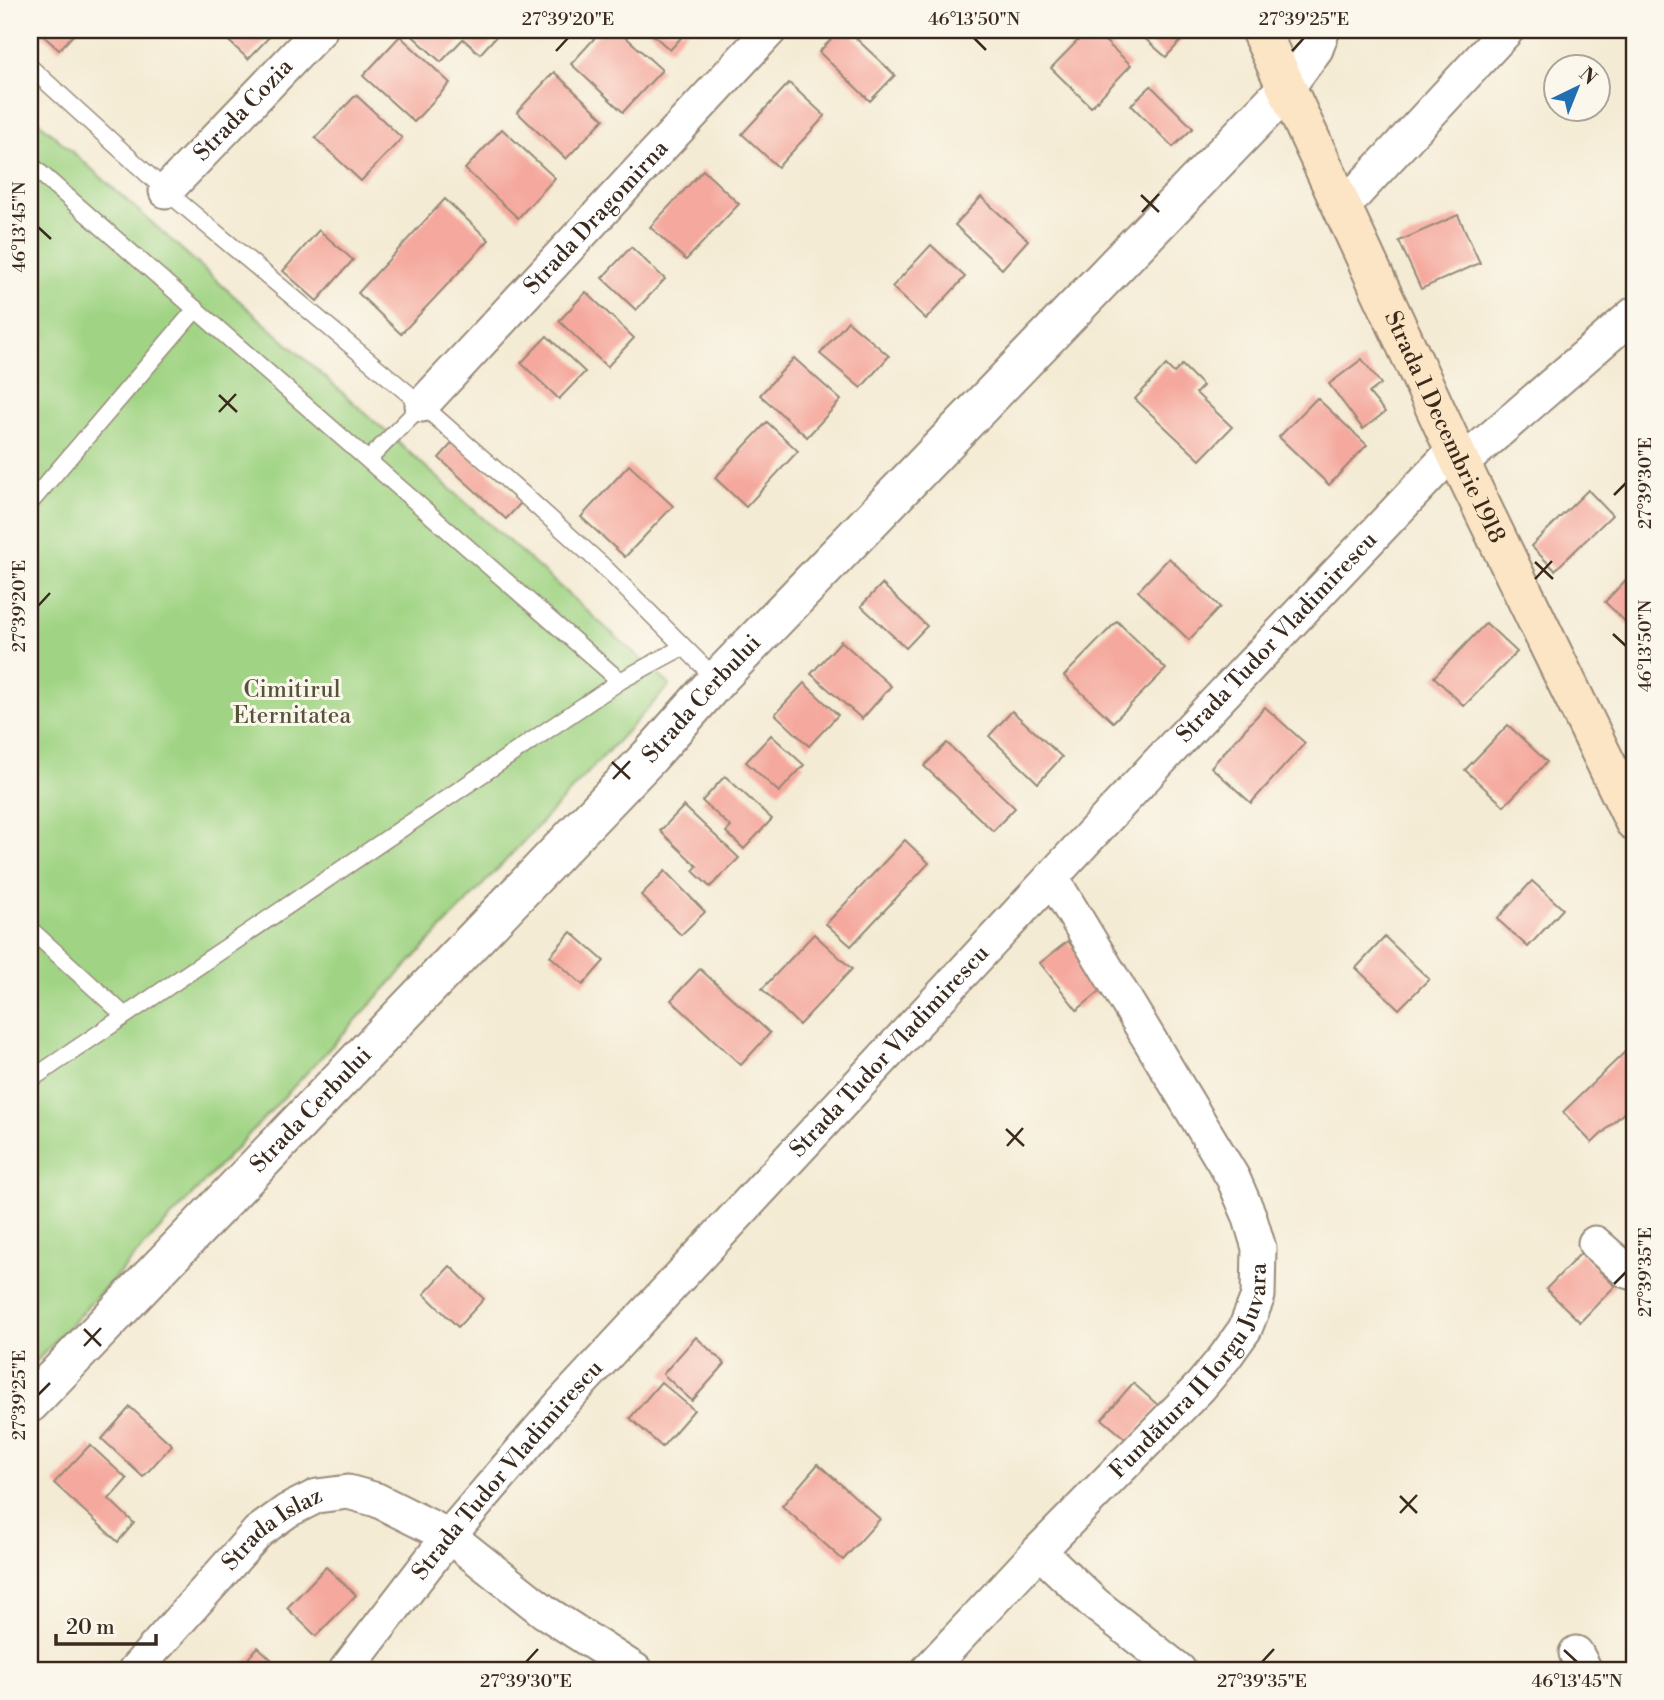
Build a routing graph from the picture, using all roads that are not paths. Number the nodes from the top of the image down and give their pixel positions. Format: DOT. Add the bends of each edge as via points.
graph roads {
  1 [pos="320,30"];
  2 [pos="770,30"];
  3 [pos="1259,30"];
  4 [pos="1323,30"];
  5 [pos="1507,30"];
  6 [pos="30,67"];
  7 [pos="1288,87"];
  8 [pos="30,164"];
  9 [pos="166,191"];
  10 [pos="1343,207"];
  11 [pos="196,309"];
  12 [pos="1634,314"];
  13 [pos="422,405"];
  14 [pos="1458,456"];
  15 [pos="368,460"];
  16 [pos="30,503"];
  17 [pos="683,647"];
  18 [pos="717,680"];
  19 [pos="620,681"];
  20 [pos="1634,821"];
  21 [pos="1052,878"];
  22 [pos="30,929"];
  23 [pos="124,1015"];
  24 [pos="30,1080"];
  25 [pos="1595,1243"];
  26 [pos="1634,1273"];
  27 [pos="30,1403"];
  28 [pos="449,1536"];
  29 [pos="1039,1551"];
  30 [pos="135,1670"];
  31 [pos="346,1670"];
  32 [pos="635,1670"];
  33 [pos="928,1670"];
  34 [pos="1179,1670"];
  1 -- 9 [label="street, Strada Cozia"];
  2 -- 13 [label="street, Strada Dragomirna"];
  3 -- 7 [label="main road, Strada 1 Decembrie 1918"];
  4 -- 7 [label="street" via="1316,49"];
  5 -- 10 [label="street"];
  6 -- 9 [label="lane"];
  7 -- 10 [label="main road, Strada 1 Decembrie 1918"];
  7 -- 18 [label="street, Strada Cerbului"];
  8 -- 11 [label="lane"];
  9 -- 13 [label="lane"];
  10 -- 14 [label="main road, Strada 1 Decembrie 1918"];
  11 -- 15 [label="lane"];
  11 -- 16 [label="lane"];
  12 -- 14 [label="street, Strada Tudor Vladimirescu"];
  13 -- 15 [label="lane"];
  13 -- 17 [label="lane" via="602,565"];
  14 -- 20 [label="main road, Strada 1 Decembrie 1918"];
  14 -- 21 [label="street, Strada Tudor Vladimirescu"];
  15 -- 19 [label="lane"];
  17 -- 18 [label="lane"];
  17 -- 19 [label="lane"];
  18 -- 27 [label="street, Strada Cerbului"];
  19 -- 23 [label="lane"];
  21 -- 28 [label="street, Strada Tudor Vladimirescu" via="563,1402"];
  21 -- 29 [label="street, Fundătura II Iorgu Juvara" via="1233,1178 1259,1248 1258,1296 1245,1329 1225,1357"];
  22 -- 23 [label="lane"];
  23 -- 24 [label="lane"];
  25 -- 26 [label="street"];
  28 -- 30 [label="street, Strada Islaz" via="377,1500 348,1492 317,1496 258,1532"];
  28 -- 31 [label="street, Strada Tudor Vladimirescu"];
  28 -- 32 [label="street, Strada Islaz" via="545,1612"];
  29 -- 33 [label="street, Fundătura II Iorgu Juvara"];
  29 -- 34 [label="street" via="1095,1604"];
}
